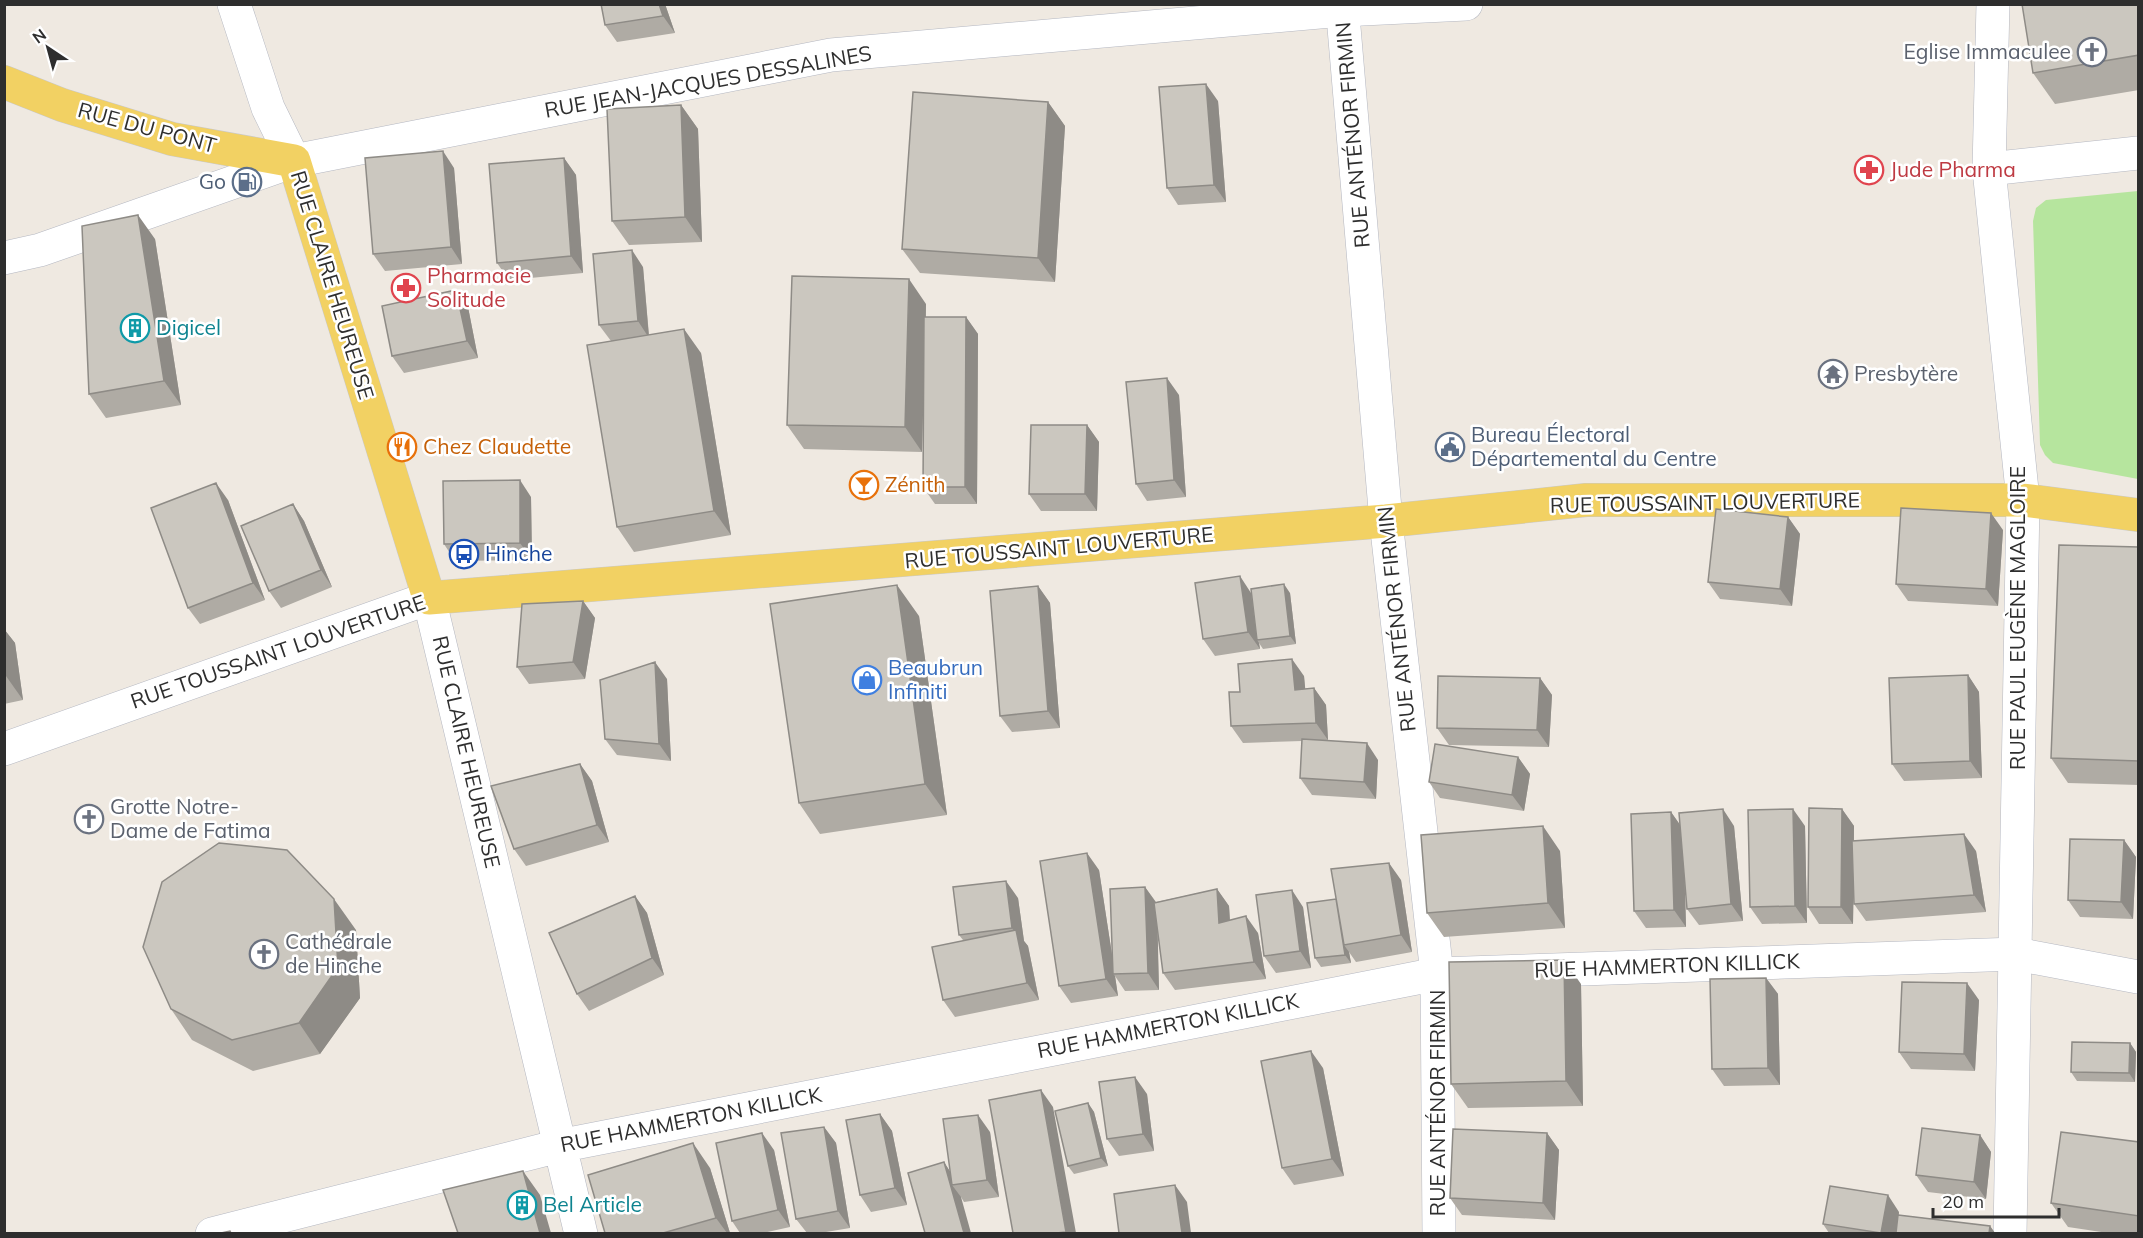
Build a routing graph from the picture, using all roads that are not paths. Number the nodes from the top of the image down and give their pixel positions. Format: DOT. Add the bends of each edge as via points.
graph roads {
  1 [pos="234,4"];
  2 [pos="1466,4"];
  3 [pos="1993,4"];
  4 [pos="1342,7"];
  5 [pos="4,82"];
  6 [pos="2139,153"];
  7 [pos="294,161"];
  8 [pos="1989,169"];
  9 [pos="4,258"];
  10 [pos="2023,500"];
  11 [pos="2139,514"];
  12 [pos="1386,521"];
  13 [pos="429,598"];
  14 [pos="4,749"];
  15 [pos="2016,954"];
  16 [pos="1437,974"];
  17 [pos="2139,977"];
  18 [pos="559,1146"];
  19 [pos="212,1233"];
  20 [pos="581,1233"];
  21 [pos="1439,1233"];
  22 [pos="2010,1233"];
  1 -- 7 [label="street, RUE CLAIRE HEUREUSE" via="268,108"];
  2 -- 4 [label="street, RUE JEAN-JACQUES DESSALINES"];
  3 -- 8 [label="street, RUE PAUL EUGÈNE MAGLOIRE"];
  4 -- 7 [label="street, RUE JEAN-JACQUES DESSALINES" via="831,55"];
  4 -- 12 [label="street, RUE ANTÉNOR FIRMIN"];
  5 -- 7 [label="main road, RUE DU PONT" via="62,105 172,139"];
  6 -- 8 [label="street"];
  7 -- 9 [label="street, RUE JEAN-JACQUES DESSALINES" via="40,250"];
  7 -- 13 [label="main road, RUE CLAIRE HEUREUSE"];
  8 -- 10 [label="street, RUE PAUL EUGÈNE MAGLOIRE"];
  10 -- 11 [label="main road, RUE TOUSSAINT LOUVERTURE"];
  10 -- 12 [label="main road, RUE TOUSSAINT LOUVERTURE" via="1586,500"];
  10 -- 15 [label="street, RUE PAUL EUGÈNE MAGLOIRE"];
  12 -- 13 [label="main road, RUE TOUSSAINT LOUVERTURE"];
  12 -- 16 [label="street, RUE ANTÉNOR FIRMIN"];
  13 -- 14 [label="street, RUE TOUSSAINT LOUVERTURE"];
  13 -- 18 [label="street, RUE CLAIRE HEUREUSE"];
  15 -- 16 [label="street, RUE HAMMERTON KILLICK"];
  15 -- 17 [label="street, RUE HAMMERTON KILLICK"];
  15 -- 22 [label="street, RUE PAUL EUGÈNE MAGLOIRE"];
  16 -- 18 [label="street, RUE HAMMERTON KILLICK"];
  16 -- 21 [label="street, RUE ANTÉNOR FIRMIN"];
  18 -- 19 [label="street, RUE HAMMERTON KILLICK"];
  18 -- 20 [label="street, RUE CLAIRE HEUREUSE"];
}
